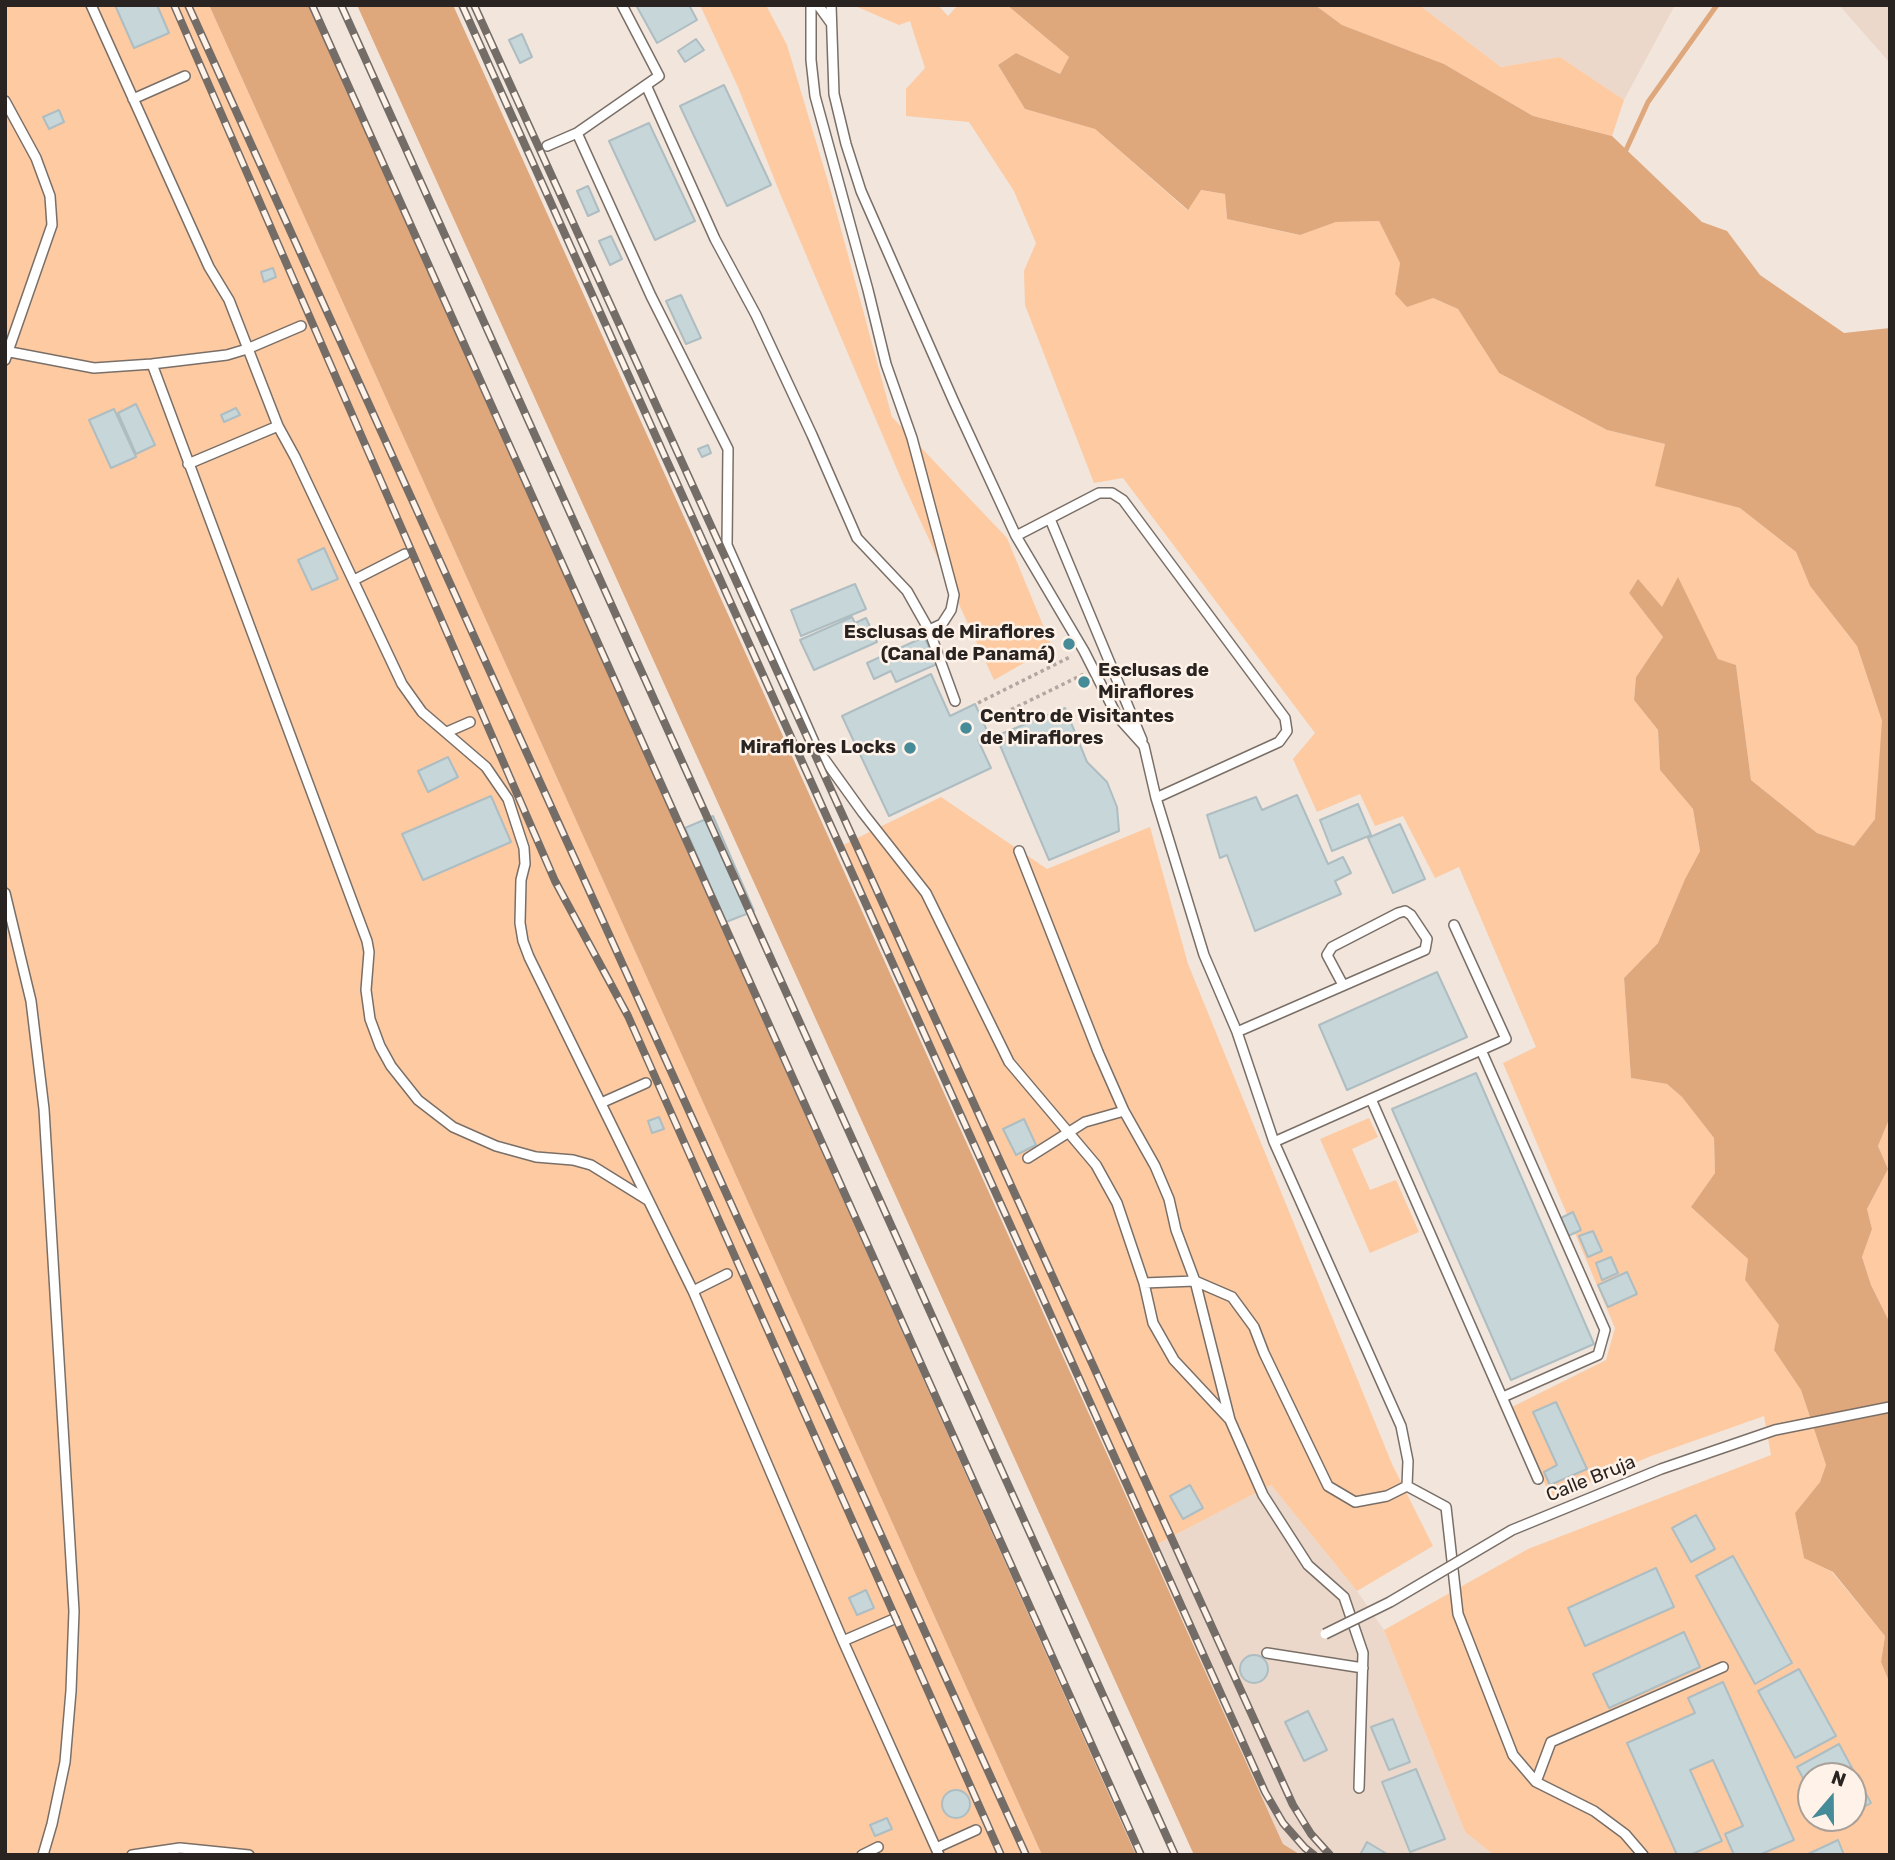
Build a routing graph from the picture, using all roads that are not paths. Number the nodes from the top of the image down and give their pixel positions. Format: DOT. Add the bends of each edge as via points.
graph roads {
  1 [pos="91,5"];
  2 [pos="622,5"];
  3 [pos="811,5"];
  4 [pos="818,5"];
  5 [pos="831,5"];
  6 [pos="831,23"];
  7 [pos="185,76"];
  8 [pos="646,85"];
  9 [pos="133,99"];
  10 [pos="5,101"];
  11 [pos="577,133"];
  12 [pos="547,146"];
  13 [pos="301,326"];
  14 [pos="247,349"];
  15 [pos="6,354"];
  16 [pos="152,364"];
  17 [pos="278,426"];
  18 [pos="188,464"];
  19 [pos="1050,519"];
  20 [pos="1016,536"];
  21 [pos="405,554"];
  22 [pos="354,579"];
  23 [pos="929,630"];
  24 [pos="955,701"];
  25 [pos="470,722"];
  26 [pos="447,732"];
  27 [pos="1144,746"];
  28 [pos="1156,798"];
  29 [pos="1019,851"];
  30 [pos="5,893"];
  31 [pos="1454,925"];
  32 [pos="1343,985"];
  33 [pos="1237,1032"];
  34 [pos="1481,1050"];
  35 [pos="646,1083"];
  36 [pos="1371,1099"];
  37 [pos="601,1103"];
  38 [pos="1124,1111"];
  39 [pos="1068,1133"];
  40 [pos="1274,1142"];
  41 [pos="1028,1158"];
  42 [pos="651,1202"];
  43 [pos="727,1274"];
  44 [pos="1195,1281"];
  45 [pos="1144,1283"];
  46 [pos="693,1291"];
  47 [pos="1503,1397"];
  48 [pos="1890,1407"];
  49 [pos="1230,1420"];
  50 [pos="1538,1479"];
  51 [pos="1406,1486"];
  52 [pos="894,1619"];
  53 [pos="1325,1634"];
  54 [pos="843,1641"];
  55 [pos="1267,1653"];
  56 [pos="1723,1667"];
  57 [pos="1363,1668"];
  58 [pos="1536,1782"];
  59 [pos="1359,1788"];
  60 [pos="976,1830"];
  61 [pos="878,1847"];
  62 [pos="937,1852"];
  63 [pos="43,1855"];
  64 [pos="132,1855"];
  65 [pos="249,1855"];
  66 [pos="862,1855"];
  67 [pos="1643,1855"];
  1 -- 9 [label="lane"];
  2 -- 8 [label="lane" via="659,76"];
  3 -- 23 [label="lane" via="814,96 954,595 942,624"];
  4 -- 6 [label="lane"];
  5 -- 6 [label="lane"];
  6 -- 20 [label="lane" via="834,94 861,191"];
  7 -- 9 [label="lane"];
  8 -- 11 [label="lane"];
  8 -- 23 [label="lane" via="858,538 899,580"];
  9 -- 14 [label="lane" via="209,267 229,300"];
  10 -- 15 [label="lane" via="36,158 50,196 52,225"];
  11 -- 12 [label="lane"];
  11 -- 39 [label="lane" via="651,296 728,449 727,545 817,749 926,893 1009,1062"];
  13 -- 14 [label="lane"];
  14 -- 16 [label="lane"];
  14 -- 17 [label="lane"];
  15 -- 16 [label="lane" via="94,368"];
  16 -- 18 [label="lane"];
  17 -- 18 [label="lane"];
  17 -- 22 [label="lane"];
  18 -- 42 [label="lane" via="367,941 370,1018 391,1066 418,1100 453,1127 496,1146 591,1166"];
  19 -- 20 [label="lane"];
  19 -- 27 [label="lane"];
  19 -- 28 [label="lane" via="1100,493 1123,500 1285,718 1287,731 1279,742"];
  20 -- 27 [label="lane" via="1117,716"];
  21 -- 22 [label="lane"];
  22 -- 26 [label="lane" via="402,684 422,712"];
  23 -- 24 [label="lane"];
  25 -- 26 [label="lane"];
  26 -- 37 [label="lane" via="486,767 508,799 526,864 520,903 523,941"];
  27 -- 28 [label="lane"];
  28 -- 33 [label="lane" via="1204,955"];
  29 -- 38 [label="lane"];
  30 -- 63 [label="lane" via="32,1001 44,1109 74,1611 65,1762"];
  31 -- 34 [label="lane" via="1506,1039"];
  32 -- 32 [label="lane" via="1425,950 1427,939 1411,915 1398,913 1332,947 1327,955"];
  32 -- 33 [label="lane"];
  33 -- 40 [label="lane"];
  34 -- 36 [label="lane"];
  34 -- 47 [label="lane" via="1605,1330 1598,1354"];
  35 -- 37 [label="lane"];
  36 -- 40 [label="lane"];
  36 -- 47 [label="lane"];
  37 -- 42 [label="lane"];
  38 -- 39 [label="lane" via="1084,1122"];
  38 -- 44 [label="lane" via="1169,1199"];
  39 -- 41 [label="lane"];
  39 -- 45 [label="lane" via="1096,1165 1117,1203"];
  40 -- 51 [label="lane" via="1401,1426 1408,1461"];
  42 -- 46 [label="lane"];
  43 -- 46 [label="lane"];
  44 -- 45 [label="lane"];
  44 -- 49 [label="lane"];
  44 -- 51 [label="lane" via="1232,1297 1254,1327 1328,1486 1355,1502 1387,1496"];
  45 -- 49 [label="lane" via="1153,1323 1174,1360"];
  46 -- 54 [label="lane"];
  47 -- 50 [label="lane"];
  48 -- 53 [label="lane, Calle Bruja, bridge" via="1774,1430 1661,1469 1512,1530 1390,1602"];
  49 -- 57 [label="lane" via="1263,1495 1308,1565 1344,1597 1363,1653"];
  51 -- 58 [label="lane" via="1447,1507 1458,1614 1513,1755"];
  52 -- 54 [label="lane"];
  54 -- 62 [label="lane"];
  55 -- 57 [label="lane"];
  56 -- 58 [label="lane" via="1551,1742"];
  57 -- 59 [label="lane"];
  58 -- 67 [label="lane" via="1594,1811"];
  60 -- 62 [label="lane"];
  61 -- 66 [label="lane"];
  64 -- 65 [label="lane" via="180,1848"];
}
